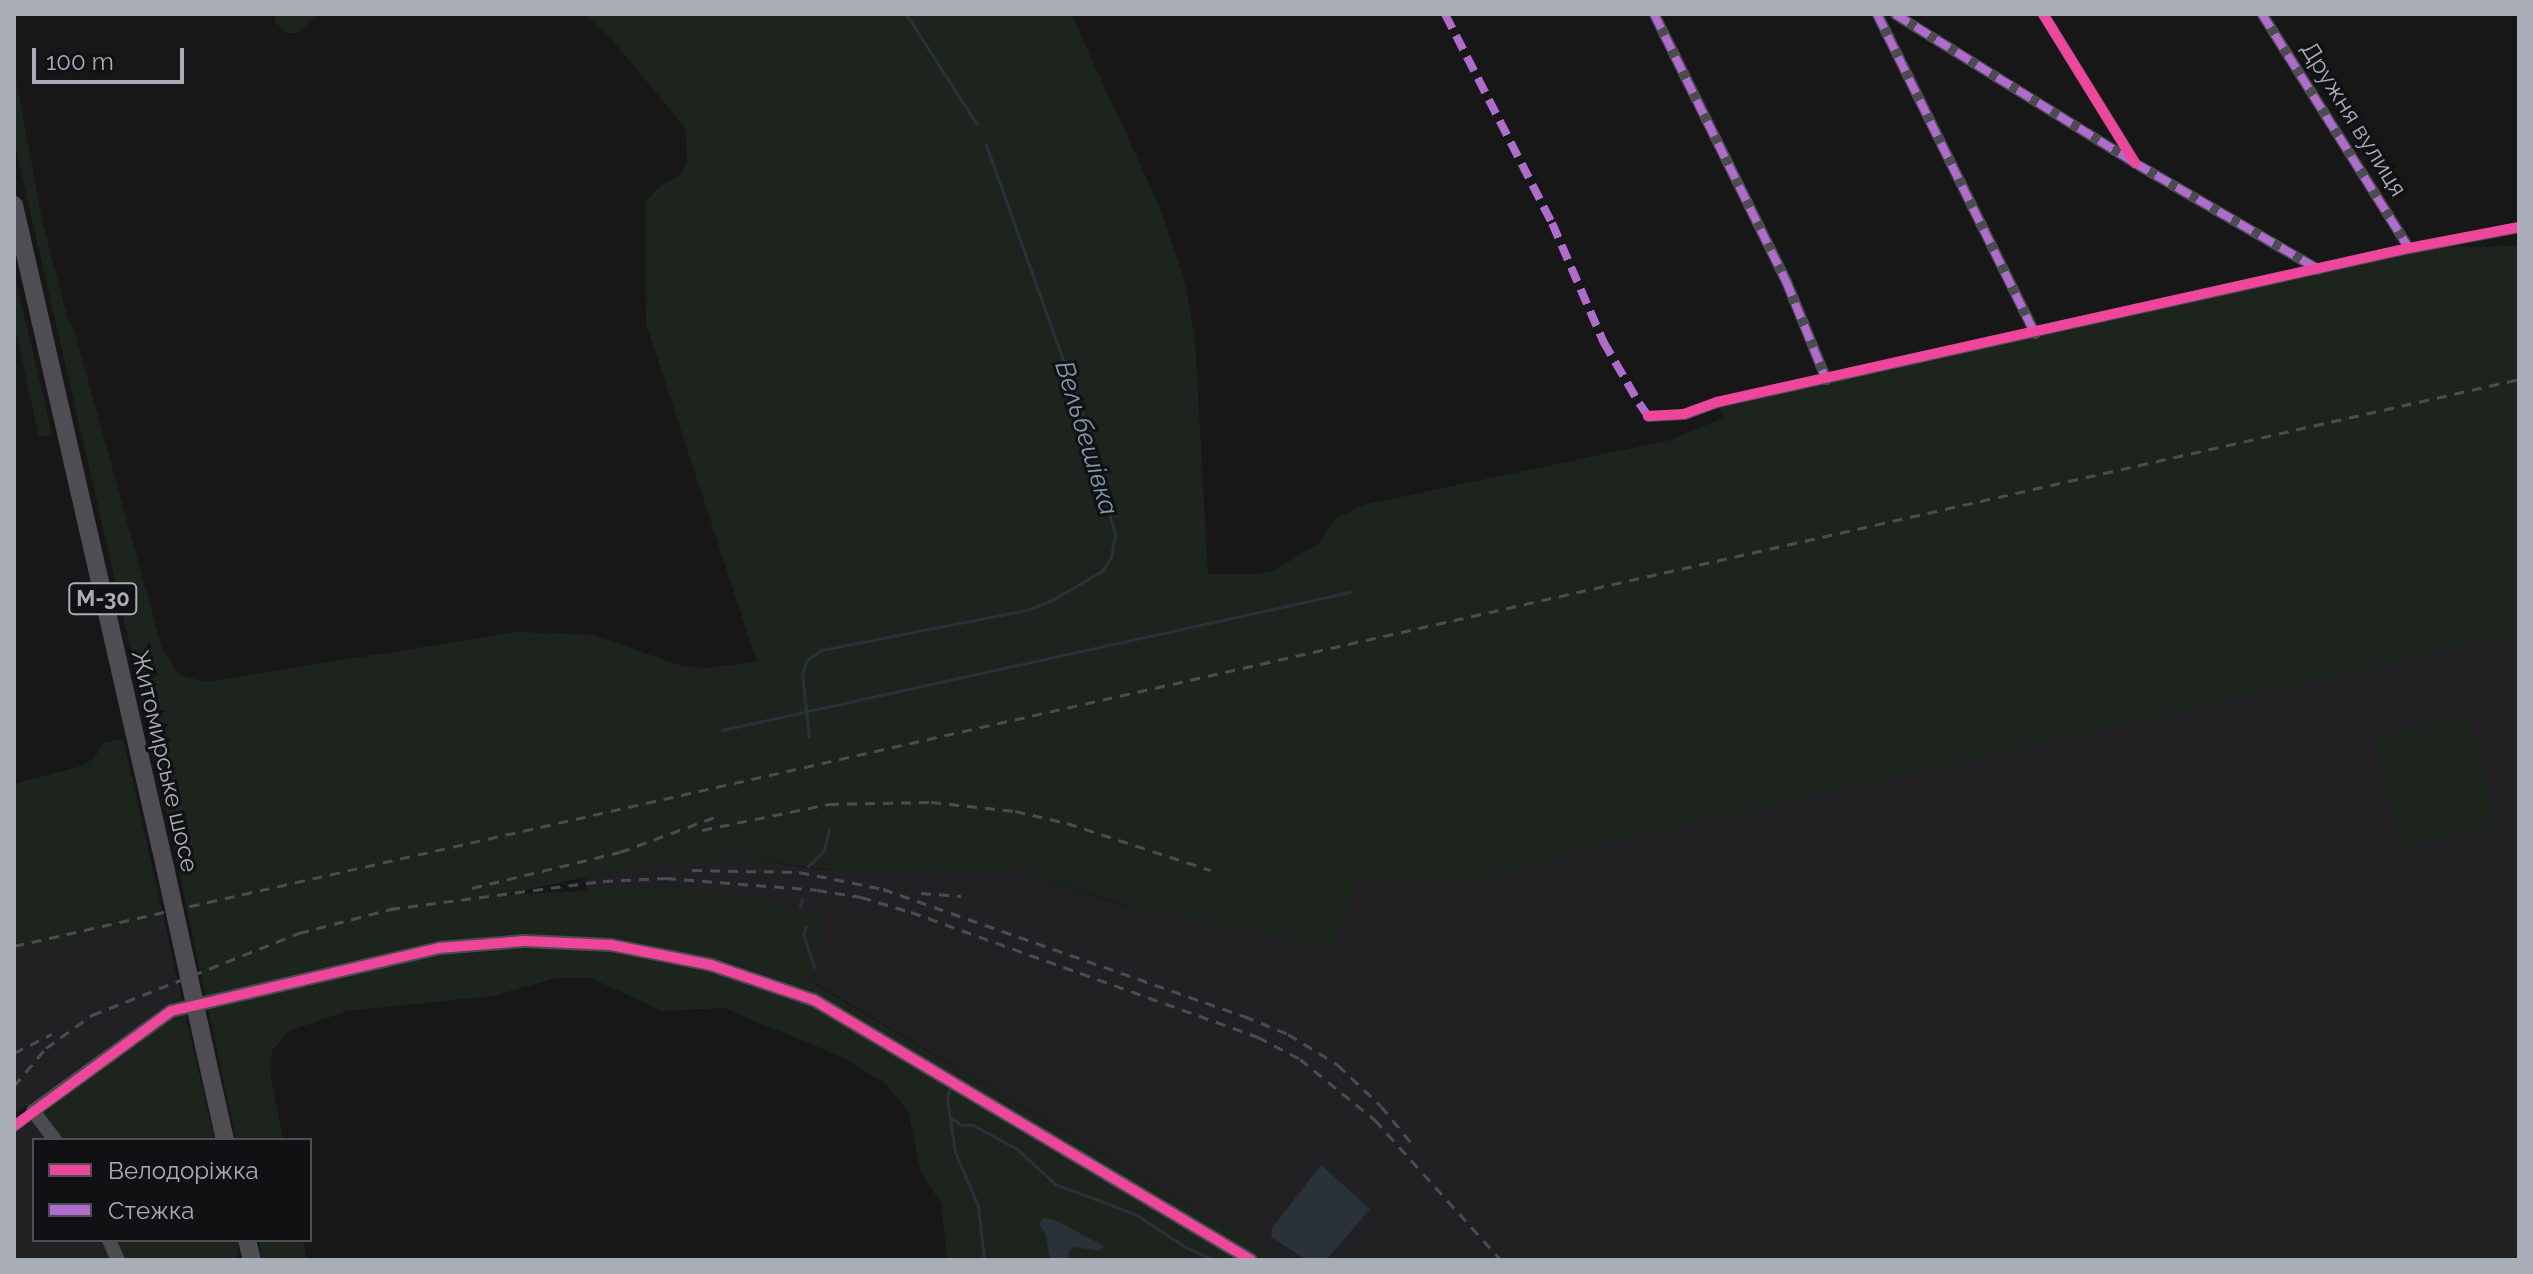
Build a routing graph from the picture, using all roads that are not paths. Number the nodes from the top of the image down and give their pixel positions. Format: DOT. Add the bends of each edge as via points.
graph roads {
  1 [pos="1654,14"];
  2 [pos="1877,14"];
  3 [pos="1895,14"];
  4 [pos="2043,14"];
  5 [pos="2262,14"];
  6 [pos="2135,163"];
  7 [pos="14,205"];
  8 [pos="2519,227"];
  9 [pos="2409,248"];
  10 [pos="2318,269"];
  11 [pos="2035,333"];
  12 [pos="1826,379"];
  13 [pos="1648,416"];
  14 [pos="33,1111"];
  15 [pos="14,1126"];
  16 [pos="53,1138"];
  17 [pos="225,1138"];
  18 [pos="1251,1260"];
  1 -- 12 [label="street" via="1786,281"];
  2 -- 11 [label="street"];
  3 -- 6 [label="street"];
  4 -- 6 [label="street"];
  5 -- 9 [label="street, Дружня вулиця"];
  6 -- 10 [label="street"];
  7 -- 17 [label="highway, Житомирське шосе / М-30, bridge"];
  8 -- 9 [label="street"];
  9 -- 10 [label="street"];
  10 -- 11 [label="street"];
  11 -- 12 [label="street"];
  12 -- 13 [label="street" via="1684,414"];
  14 -- 15 [label="street"];
  14 -- 16 [label="street"];
  14 -- 18 [label="street" via="171,1011 195,1004 450,946 525,941 611,945 711,965 814,1000"];
}
